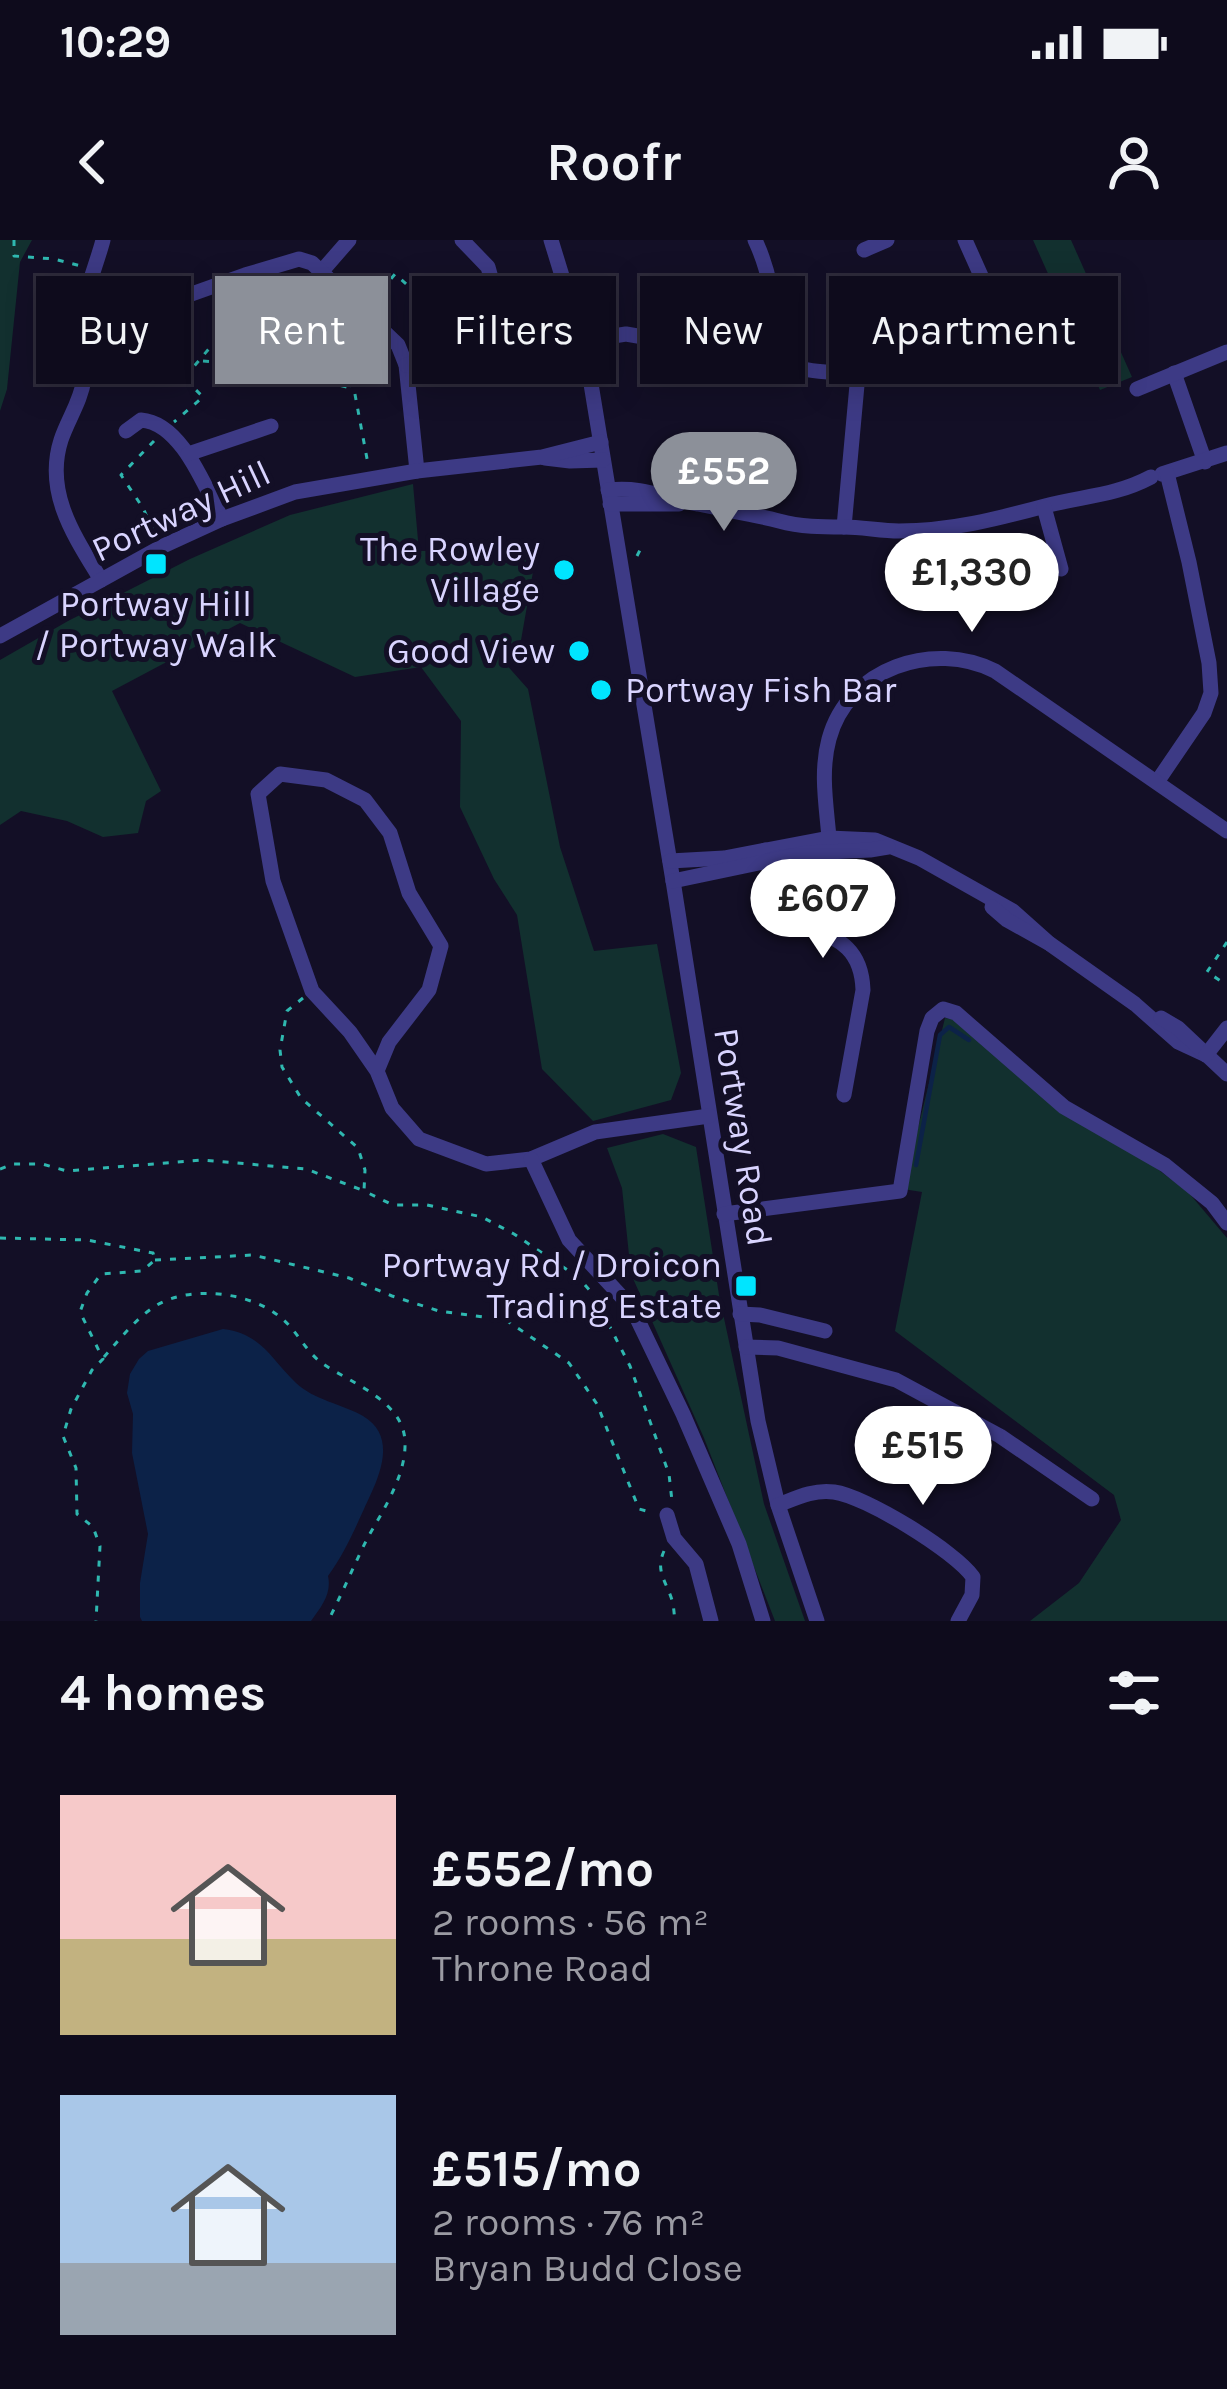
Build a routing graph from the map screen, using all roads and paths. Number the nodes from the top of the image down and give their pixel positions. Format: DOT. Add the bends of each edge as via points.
graph roads {
  1 [pos="14,240"];
  2 [pos="103,240"];
  3 [pos="349,240"];
  4 [pos="462,240"];
  5 [pos="551,240"];
  6 [pos="755,240"];
  7 [pos="886,240"];
  8 [pos="964,240"];
  9 [pos="864,250"];
  10 [pos="94,269"];
  11 [pos="322,271"];
  12 [pos="245,275"];
  13 [pos="92,276"];
  14 [pos="327,276"];
  15 [pos="491,276"];
  16 [pos="562,276"];
  17 [pos="980,276"];
  18 [pos="388,281"];
  19 [pos="412,290"];
  20 [pos="191,294"];
  21 [pos="388,336"];
  22 [pos="215,343"];
  23 [pos="1227,352"];
  24 [pos="201,361"];
  25 [pos="412,364"];
  26 [pos="406,365"];
  27 [pos="191,371"];
  28 [pos="829,371"];
  29 [pos="1174,373"];
  30 [pos="83,384"];
  31 [pos="188,384"];
  32 [pos="349,384"];
  33 [pos="589,384"];
  34 [pos="857,384"];
  35 [pos="354,389"];
  36 [pos="1137,389"];
  37 [pos="271,426"];
  38 [pos="164,430"];
  39 [pos="126,431"];
  40 [pos="602,451"];
  41 [pos="188,454"];
  42 [pos="1227,454"];
  43 [pos="1205,462"];
  44 [pos="418,471"];
  45 [pos="1159,475"];
  46 [pos="370,477"];
  47 [pos="609,497"];
  48 [pos="1044,506"];
  49 [pos="222,519"];
  50 [pos="844,527"];
  51 [pos="642,545"];
  52 [pos="161,547"];
  53 [pos="637,556"];
  54 [pos="1061,568"];
  55 [pos="101,580"];
  56 [pos="0,636"];
  57 [pos="1157,782"];
  58 [pos="1227,831"];
  59 [pos="830,845"];
  60 [pos="766,855"];
  61 [pos="670,861"];
  62 [pos="673,880"];
  63 [pos="1227,942"];
  64 [pos="1227,985"];
  65 [pos="311,991"];
  66 [pos="1227,1028"];
  67 [pos="1206,1055"];
  68 [pos="377,1071"];
  69 [pos="1227,1074"];
  70 [pos="844,1095"];
  71 [pos="709,1116"];
  72 [pos="530,1159"];
  73 [pos="0,1169"];
  74 [pos="364,1191"];
  75 [pos="724,1214"];
  76 [pos="1227,1223"];
  77 [pos="0,1238"];
  78 [pos="154,1260"];
  79 [pos="740,1314"];
  80 [pos="825,1331"];
  81 [pos="746,1347"];
  82 [pos="103,1358"];
  83 [pos="1092,1499"];
  84 [pos="778,1505"];
  85 [pos="667,1515"];
  86 [pos="681,1547"];
  87 [pos="96,1621"];
  88 [pos="328,1621"];
  89 [pos="675,1621"];
  90 [pos="711,1621"];
  91 [pos="764,1621"];
  92 [pos="817,1621"];
  93 [pos="958,1621"];
  1 -- 10 [label="path" via="14,256"];
  2 -- 10 [label="street"];
  3 -- 11 [label="street"];
  4 -- 15 [label="street"];
  5 -- 16 [label="street, Portway Road"];
  6 -- 28 [label="street" via="784,363"];
  7 -- 9 [label="street"];
  8 -- 17 [label="street"];
  10 -- 13 [label="street"];
  11 -- 12 [label="street" via="299,259"];
  11 -- 14 [label="street"];
  12 -- 20 [label="street"];
  18 -- 19 [label="path" via="394,274"];
  21 -- 26 [label="street"];
  22 -- 24 [label="path"];
  23 -- 29 [label="street"];
  24 -- 27 [label="path"];
  24 -- 35 [label="path" via="226,363 274,335 320,381"];
  25 -- 26 [label="street"];
  26 -- 44 [label="street"];
  29 -- 36 [label="street"];
  29 -- 43 [label="street"];
  30 -- 55 [label="street" via="60,442 58,496"];
  31 -- 38 [label="path" via="203,398"];
  32 -- 35 [label="path"];
  33 -- 40 [label="street, Portway Road"];
  34 -- 50 [label="street"];
  35 -- 46 [label="path"];
  37 -- 41 [label="street"];
  38 -- 39 [label="street" via="141,420"];
  38 -- 41 [label="street"];
  38 -- 52 [label="path" via="121,475"];
  40 -- 44 [label="street, Portway Hill"];
  40 -- 47 [label="street, Portway Road"];
  41 -- 49 [label="street"];
  42 -- 43 [label="street"];
  43 -- 45 [label="street"];
  44 -- 46 [label="street, Portway Hill"];
  45 -- 48 [label="street"];
  45 -- 57 [label="street" via="1189,562 1211,693"];
  46 -- 49 [label="street, Portway Hill" via="295,492"];
  47 -- 50 [label="street"];
  47 -- 61 [label="street, Portway Road"];
  48 -- 50 [label="street" via="944,528"];
  48 -- 54 [label="street"];
  49 -- 52 [label="street, Portway Hill"];
  51 -- 53 [label="path"];
  52 -- 55 [label="street, Portway Hill"];
  55 -- 56 [label="street, Portway Hill"];
  57 -- 58 [label="street"];
  57 -- 59 [label="street" via="978,662 913,659 876,676 835,721 823,776"];
  59 -- 60 [label="street"];
  59 -- 67 [label="street" via="875,840 919,858 1013,911"];
  60 -- 61 [label="street"];
  60 -- 62 [label="street"];
  60 -- 70 [label="street" via="779,910 840,940 863,974"];
  61 -- 62 [label="street, Portway Road"];
  62 -- 71 [label="street, Portway Road"];
  63 -- 64 [label="path" via="1207,972"];
  65 -- 68 [label="street"];
  65 -- 68 [label="street" via="273,881 258,794 280,774 326,780 364,800 390,833 409,892 440,946 429,990"];
  65 -- 74 [label="path" via="287,1011 282,1067 301,1098 358,1148"];
  66 -- 67 [label="street"];
  67 -- 69 [label="street"];
  68 -- 72 [label="street" via="392,1108 419,1139 487,1164"];
  71 -- 72 [label="street" via="595,1132"];
  71 -- 75 [label="street, Portway Road"];
  72 -- 91 [label="street" via="569,1240 632,1308 739,1544"];
  73 -- 74 [label="path" via="202,1160 306,1169"];
  74 -- 85 [label="path" via="393,1204 482,1217 578,1277 610,1324 652,1422 673,1498"];
  75 -- 76 [label="street" via="900,1191 927,1031 943,1009 1064,1107 1165,1165"];
  75 -- 79 [label="street, Portway Road"];
  77 -- 78 [label="path" via="87,1240 154,1253"];
  78 -- 82 [label="path" via="142,1271 101,1274 87,1293 80,1312"];
  78 -- 85 [label="path" via="253,1255 439,1311 506,1319 569,1363 597,1404 639,1509"];
  79 -- 80 [label="street"];
  79 -- 81 [label="street, Portway Road"];
  81 -- 83 [label="street" via="896,1380 1000,1436"];
  81 -- 84 [label="street, Portway Road"];
  82 -- 87 [label="path" via="63,1436 76,1468 77,1514 100,1546"];
  82 -- 88 [label="path" via="157,1305 176,1296 226,1295 283,1318 309,1354 401,1420 406,1446 388,1503"];
  84 -- 92 [label="street, Portway Road"];
  84 -- 93 [label="street" via="835,1492 944,1549 973,1577"];
  85 -- 86 [label="street"];
  86 -- 89 [label="path" via="669,1545 659,1567"];
  86 -- 90 [label="street" via="696,1564"];
}
